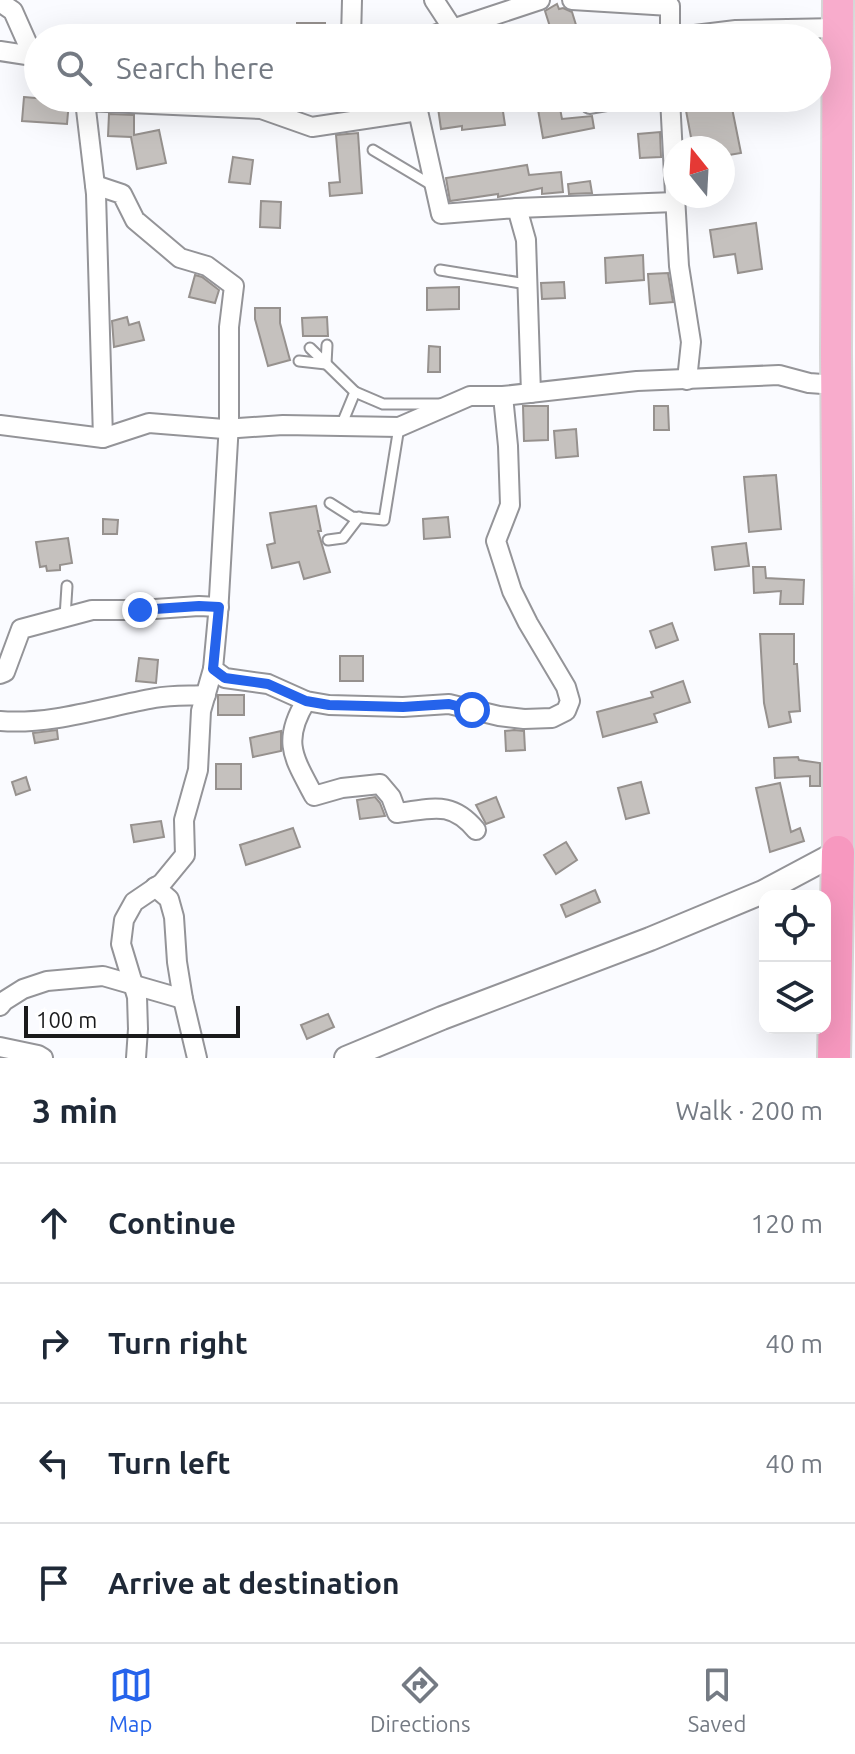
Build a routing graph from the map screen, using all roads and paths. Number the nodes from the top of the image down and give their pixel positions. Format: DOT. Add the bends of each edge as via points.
graph roads {
  1 [pos="352,0"];
  2 [pos="434,0"];
  3 [pos="540,0"];
  4 [pos="572,0"];
  5 [pos="0,2"];
  6 [pos="838,14"];
  7 [pos="351,24"];
  8 [pos="450,24"];
  9 [pos="468,24"];
  10 [pos="670,24"];
  11 [pos="774,24"];
  12 [pos="24,33"];
  13 [pos="0,51"];
  14 [pos="24,54"];
  15 [pos="87,112"];
  16 [pos="270,112"];
  17 [pos="383,112"];
  18 [pos="418,112"];
  19 [pos="671,112"];
  20 [pos="672,136"];
  21 [pos="373,150"];
  22 [pos="95,185"];
  23 [pos="435,187"];
  24 [pos="663,198"];
  25 [pos="517,208"];
  26 [pos="676,208"];
  27 [pos="440,270"];
  28 [pos="528,284"];
  29 [pos="327,345"];
  30 [pos="310,348"];
  31 [pos="299,361"];
  32 [pos="326,364"];
  33 [pos="687,380"];
  34 [pos="836,385"];
  35 [pos="355,392"];
  36 [pos="531,393"];
  37 [pos="503,396"];
  38 [pos="451,404"];
  39 [pos="0,425"];
  40 [pos="341,426"];
  41 [pos="399,427"];
  42 [pos="228,429"];
  43 [pos="103,438"];
  44 [pos="330,503"];
  45 [pos="359,517"];
  46 [pos="328,540"];
  47 [pos="67,586"];
  48 [pos="219,607"];
  49 [pos="65,617"];
  50 [pos="21,629"];
  51 [pos="0,635"];
  52 [pos="213,669"];
  53 [pos="0,674"];
  54 [pos="206,695"];
  55 [pos="306,701"];
  56 [pos="0,721"];
  57 [pos="476,830"];
  58 [pos="838,852"];
  59 [pos="155,887"];
  60 [pos="134,986"];
  61 [pos="183,999"];
  62 [pos="0,1006"];
  63 [pos="0,1047"];
  64 [pos="43,1058"];
  65 [pos="136,1058"];
  66 [pos="197,1058"];
  67 [pos="346,1058"];
  68 [pos="834,1058"];
  1 -- 7 [label="street"];
  2 -- 8 [label="street"];
  3 -- 9 [label="street"];
  4 -- 10 [label="street" via="670,6"];
  5 -- 12 [label="street" via="13,11"];
  6 -- 11 [label="street"];
  6 -- 34 [label="highway"];
  13 -- 14 [label="street"];
  15 -- 22 [label="street"];
  16 -- 17 [label="street" via="312,127"];
  18 -- 23 [label="street"];
  19 -- 20 [label="street"];
  21 -- 23 [label="lane"];
  22 -- 42 [label="street" via="122,194 135,220 180,258 207,266 234,286"];
  22 -- 43 [label="street"];
  23 -- 25 [label="street" via="441,214"];
  24 -- 25 [label="street"];
  25 -- 28 [label="street" via="526,240"];
  26 -- 33 [label="street" via="691,342"];
  27 -- 28 [label="lane"];
  28 -- 36 [label="street"];
  29 -- 32 [label="lane"];
  30 -- 32 [label="lane"];
  31 -- 32 [label="lane"];
  32 -- 35 [label="lane"];
  33 -- 34 [label="street" via="779,375"];
  33 -- 36 [label="street"];
  34 -- 58 [label="highway"];
  35 -- 38 [label="lane" via="383,404"];
  35 -- 40 [label="lane"];
  36 -- 37 [label="street"];
  37 -- 38 [label="street" via="470,396"];
  37 -- 55 [label="street" via="510,505 496,541 512,591 566,687 566,711 552,718 524,719 449,704"];
  38 -- 41 [label="street"];
  39 -- 43 [label="street"];
  40 -- 41 [label="street"];
  40 -- 42 [label="street"];
  41 -- 45 [label="lane" via="384,520"];
  42 -- 43 [label="street" via="149,423"];
  42 -- 48 [label="street"];
  44 -- 45 [label="lane"];
  45 -- 46 [label="lane" via="343,538"];
  47 -- 49 [label="lane"];
  48 -- 49 [label="street" via="92,610"];
  48 -- 52 [label="street"];
  49 -- 50 [label="street"];
  50 -- 51 [label="street"];
  50 -- 53 [label="street"];
  52 -- 54 [label="street"];
  52 -- 55 [label="street" via="225,678 268,684"];
  54 -- 56 [label="street" via="158,698 55,719"];
  54 -- 59 [label="street" via="198,770 184,820 185,855"];
  55 -- 57 [label="street" via="294,720 292,738 295,759 314,796 380,784 397,813 447,808"];
  58 -- 67 [label="street" via="763,892"];
  58 -- 68 [label="highway"];
  59 -- 60 [label="street" via="134,902 124,920 121,944"];
  59 -- 61 [label="street" via="169,899 174,917"];
  60 -- 61 [label="street"];
  60 -- 62 [label="street" via="103,976 47,981 23,989"];
  60 -- 65 [label="street"];
  61 -- 66 [label="street"];
  63 -- 64 [label="street"];
}
